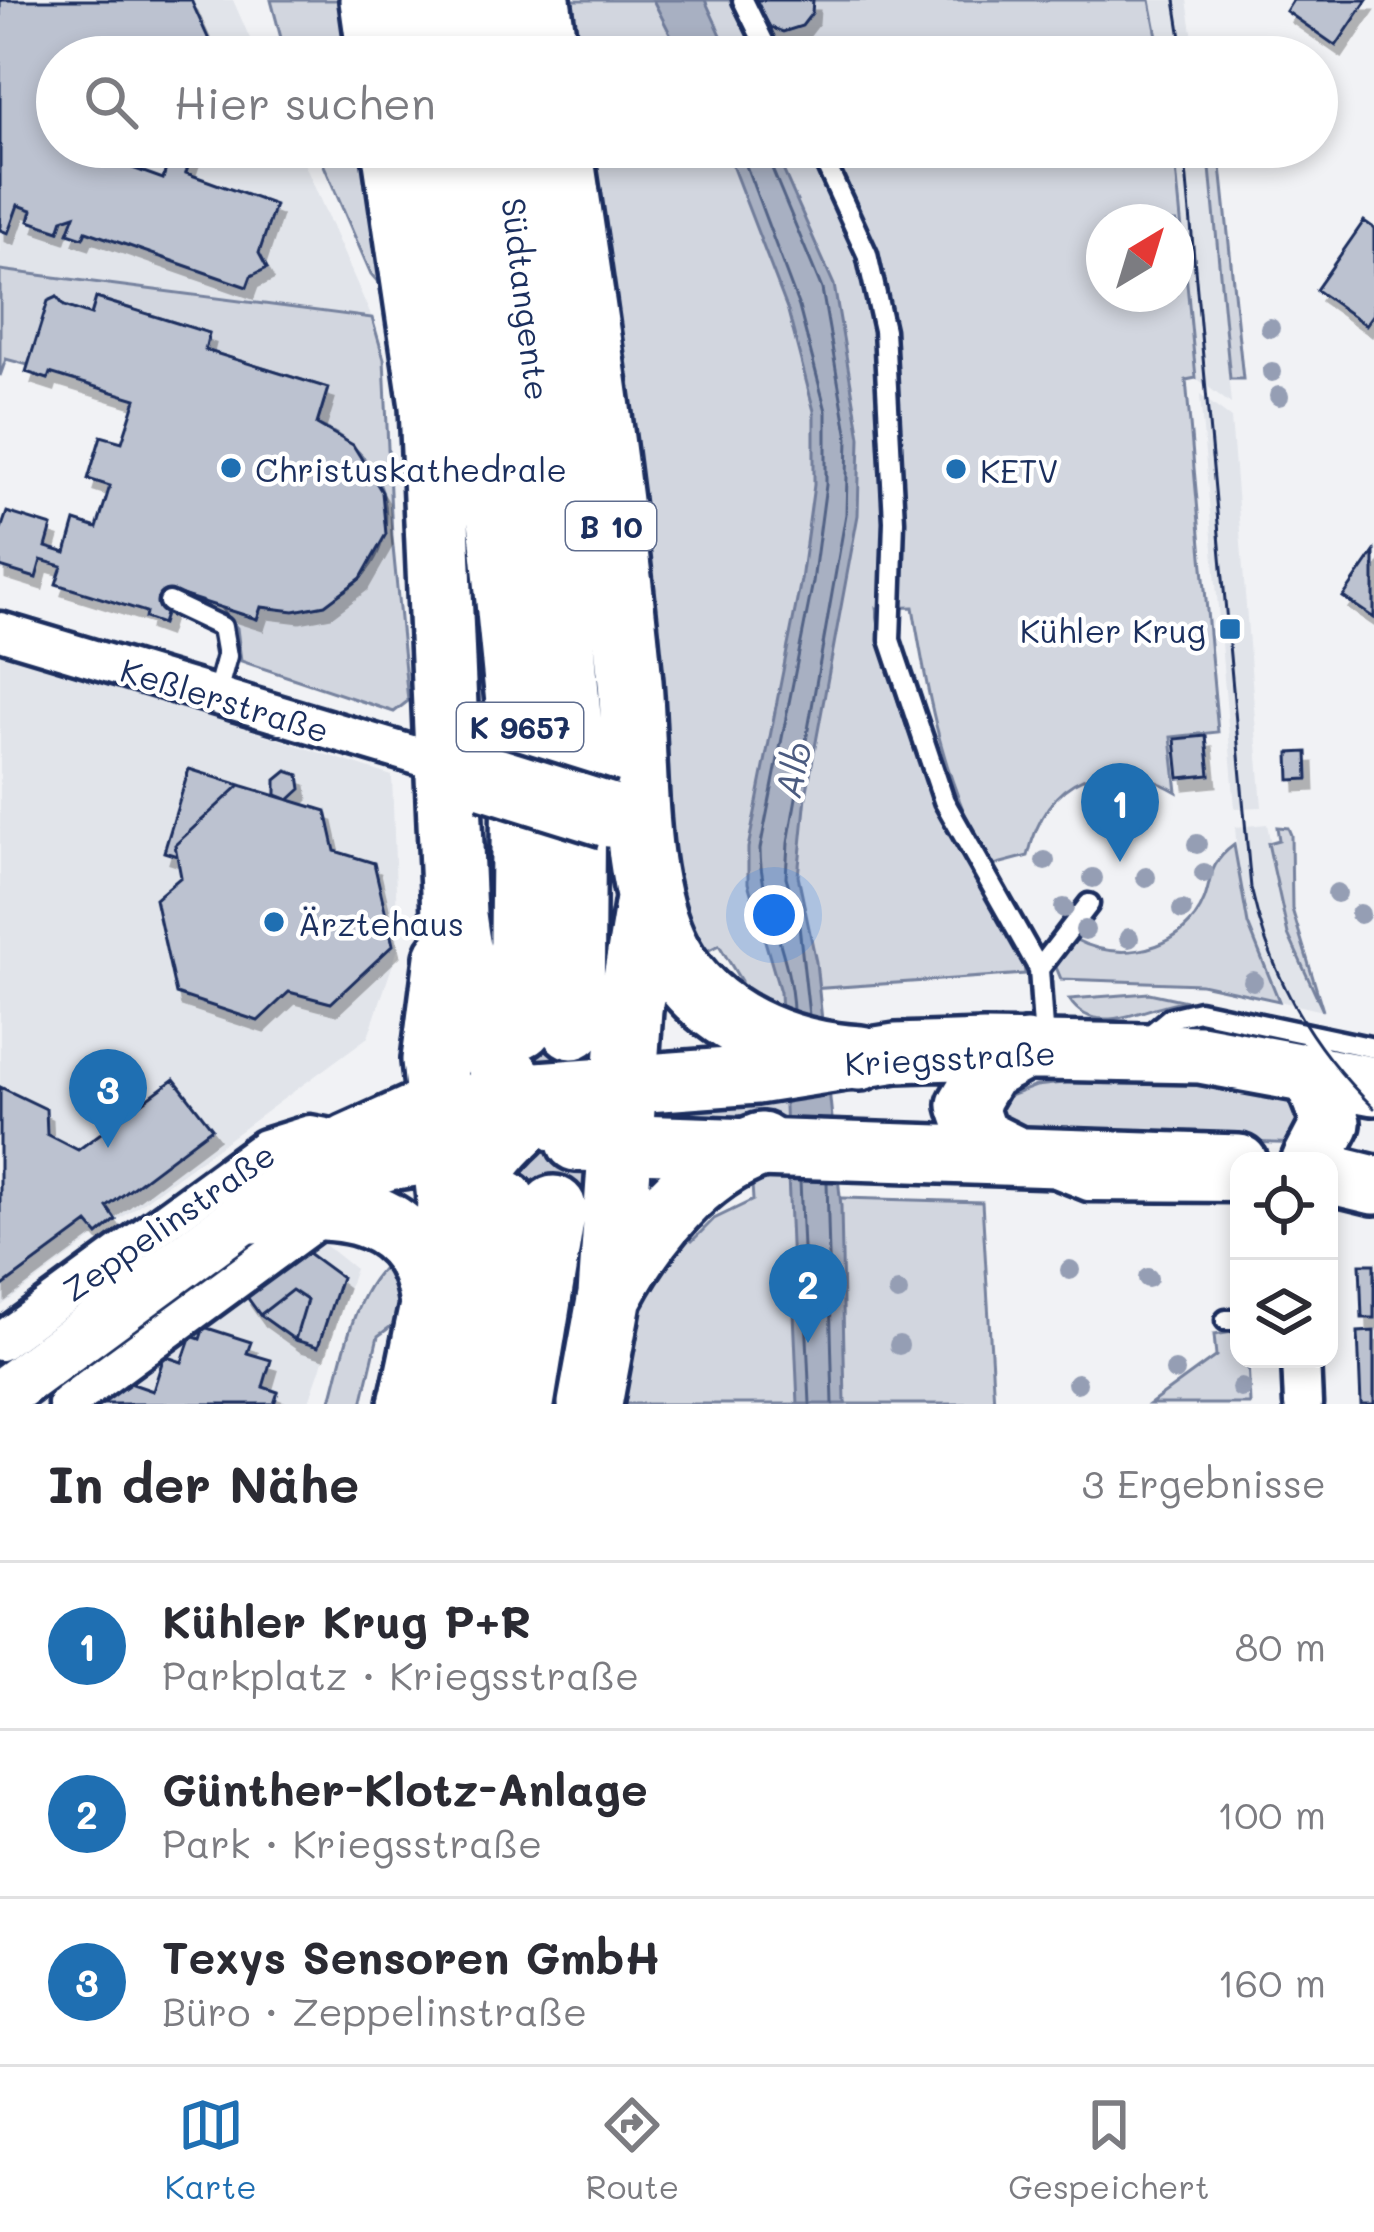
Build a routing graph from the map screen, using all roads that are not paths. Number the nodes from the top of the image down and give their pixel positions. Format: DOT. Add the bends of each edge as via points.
graph roads {
  1 [pos="372,0"];
  2 [pos="430,0"];
  3 [pos="484,0"];
  4 [pos="538,0"];
  5 [pos="742,0"];
  6 [pos="377,36"];
  7 [pos="435,36"];
  8 [pos="490,36"];
  9 [pos="543,36"];
  10 [pos="760,36"];
  11 [pos="397,168"];
  12 [pos="454,168"];
  13 [pos="509,168"];
  14 [pos="563,168"];
  15 [pos="828,168"];
  16 [pos="169,602"];
  17 [pos="0,631"];
  18 [pos="216,696"];
  19 [pos="469,772"];
  20 [pos="624,818"];
  21 [pos="649,885"];
  22 [pos="1089,904"];
  23 [pos="454,915"];
  24 [pos="1040,969"];
  25 [pos="1255,1019"];
  26 [pos="1374,1048"];
  27 [pos="1035,1050"];
  28 [pos="1114,1051"];
  29 [pos="755,1054"];
  30 [pos="860,1058"];
  31 [pos="1310,1070"];
  32 [pos="1374,1086"];
  33 [pos="541,1111"];
  34 [pos="761,1145"];
  35 [pos="1012,1154"];
  36 [pos="1230,1164"];
  37 [pos="343,1174"];
  38 [pos="1346,1175"];
  39 [pos="1230,1192"];
  40 [pos="253,1211"];
  41 [pos="611,1282"];
  42 [pos="433,1316"];
  43 [pos="1301,1368"];
  44 [pos="26,1378"];
  45 [pos="411,1404"];
  46 [pos="471,1404"];
  47 [pos="522,1404"];
  48 [pos="590,1404"];
  49 [pos="1303,1404"];
  1 -- 6 [label="highway"];
  2 -- 7 [label="highway"];
  3 -- 8 [label="highway"];
  4 -- 9 [label="highway"];
  5 -- 10 [label="lane"];
  11 -- 19 [label="highway" via="432,406"];
  12 -- 33 [label="highway, Südtangente / K 9657" via="524,763"];
  13 -- 33 [label="highway, Südtangente / K 9657" via="548,464 574,777"];
  14 -- 20 [label="highway, B 10" via="630,681"];
  15 -- 24 [label="lane" via="867,254 884,330 894,521 890,640 944,802"];
  16 -- 18 [label="lane" via="222,627 227,656"];
  17 -- 18 [label="street, Keßlerstraße"];
  18 -- 19 [label="street, Keßlerstraße"];
  19 -- 20 [label="highway, bridge"];
  19 -- 23 [label="highway"];
  20 -- 21 [label="highway, B 10"];
  21 -- 29 [label="highway, B 10" via="657,927 677,967"];
  21 -- 33 [label="highway"];
  22 -- 24 [label="lane"];
  23 -- 33 [label="highway" via="470,1012 491,1055"];
  23 -- 33 [label="highway" via="434,1044"];
  24 -- 27 [label="lane"];
  25 -- 26 [label="lane"];
  25 -- 28 [label="lane" via="1184,1012"];
  25 -- 31 [label="lane"];
  27 -- 28 [label="main road, Kriegsstraße / B 10"];
  27 -- 30 [label="main road, Kriegsstraße / B 10"];
  27 -- 35 [label="main road" via="986,1071 967,1105 978,1137"];
  28 -- 31 [label="main road, Kriegsstraße / B 10"];
  29 -- 30 [label="highway, B 10"];
  29 -- 33 [label="main road, B 10"];
  31 -- 32 [label="main road, Kriegsstraße / B 10"];
  31 -- 38 [label="main road"];
  33 -- 34 [label="main road"];
  33 -- 37 [label="street, Zeppelinstraße" via="397,1116"];
  33 -- 41 [label="highway" via="597,1207"];
  33 -- 42 [label="highway" via="447,1245"];
  33 -- 46 [label="highway, Südtangente / K 9657"];
  33 -- 47 [label="highway, Südtangente / K 9657"];
  34 -- 35 [label="main road"];
  34 -- 41 [label="highway" via="719,1167 671,1210"];
  35 -- 36 [label="main road"];
  35 -- 39 [label="lane" via="1087,1191"];
  37 -- 40 [label="highway"];
  37 -- 42 [label="highway" via="427,1276"];
  37 -- 44 [label="street, Zeppelinstraße"];
  37 -- 44 [label="street, Zeppelinstraße" via="310,1134 265,1148"];
  40 -- 44 [label="street, Zeppelinstraße"];
  41 -- 48 [label="highway"];
  42 -- 45 [label="highway"];
  43 -- 49 [label="street"];
}
